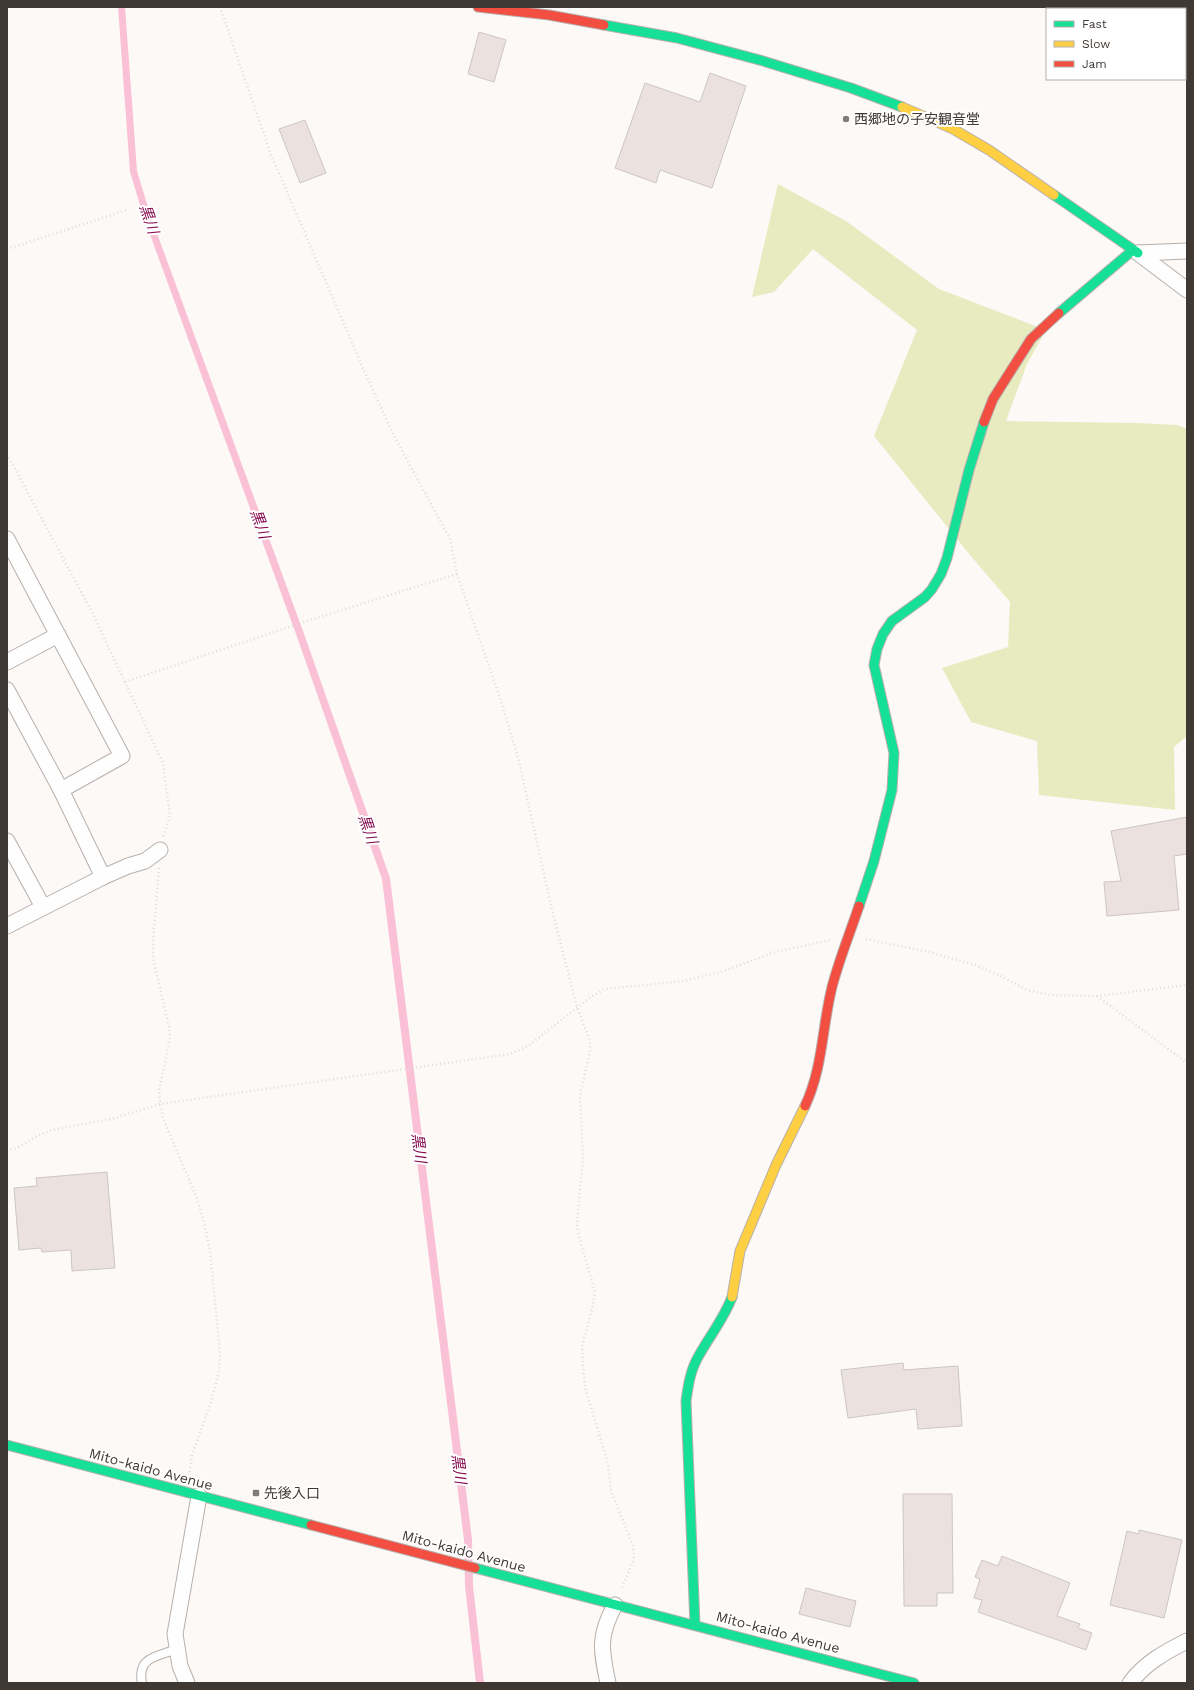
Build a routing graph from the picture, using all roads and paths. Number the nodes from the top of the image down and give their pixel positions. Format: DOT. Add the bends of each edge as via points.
graph roads {
  1 [pos="220,7"];
  2 [pos="478,7"];
  3 [pos="126,210"];
  4 [pos="7,249"];
  5 [pos="1187,251"];
  6 [pos="1135,252"];
  7 [pos="1187,290"];
  8 [pos="7,539"];
  9 [pos="457,574"];
  10 [pos="58,635"];
  11 [pos="7,662"];
  12 [pos="126,682"];
  13 [pos="7,690"];
  14 [pos="60,790"];
  15 [pos="7,841"];
  16 [pos="160,850"];
  17 [pos="103,877"];
  18 [pos="43,907"];
  19 [pos="7,926"];
  20 [pos="850,936"];
  21 [pos="1187,985"];
  22 [pos="1097,996"];
  23 [pos="577,1007"];
  24 [pos="1187,1063"];
  25 [pos="160,1104"];
  26 [pos="7,1151"];
  27 [pos="7,1445"];
  28 [pos="192,1494"];
  29 [pos="614,1605"];
  30 [pos="695,1625"];
  31 [pos="1187,1641"];
  32 [pos="177,1649"];
  33 [pos="142,1683"];
  34 [pos="188,1683"];
  35 [pos="608,1683"];
  36 [pos="914,1683"];
  37 [pos="1130,1683"];
  1 -- 9 [label="path" via="272,157 366,376 394,436 450,539"];
  2 -- 6 [label="main road" via="549,15 677,38 851,88 953,129 989,150"];
  3 -- 4 [label="path"];
  5 -- 6 [label="street"];
  6 -- 7 [label="street"];
  6 -- 20 [label="main road" via="1040,330 1027,345 993,399 984,423 942,572 925,597 895,617 881,636 874,665 894,753 892,790 874,861"];
  8 -- 10 [label="street"];
  9 -- 12 [label="path"];
  9 -- 23 [label="path" via="519,761 551,906"];
  10 -- 11 [label="street"];
  10 -- 14 [label="street" via="122,756"];
  13 -- 14 [label="street"];
  14 -- 17 [label="street"];
  15 -- 18 [label="street"];
  16 -- 17 [label="street" via="145,861"];
  17 -- 18 [label="street"];
  18 -- 19 [label="street"];
  20 -- 22 [label="path" via="929,952 975,965 1027,990 1050,995"];
  20 -- 23 [label="path" via="775,952 720,972 683,981 605,989"];
  20 -- 30 [label="main road" via="832,987 821,1057 812,1091 776,1165 740,1251 734,1292 728,1308 696,1360 688,1385 687,1440"];
  21 -- 22 [label="path"];
  22 -- 24 [label="path"];
  23 -- 25 [label="path" via="528,1046 510,1054"];
  23 -- 29 [label="path" via="590,1041 580,1095 583,1158 577,1224 595,1292 582,1348 585,1387 608,1464 611,1491 633,1546 634,1559"];
  25 -- 26 [label="path" via="115,1118 52,1130"];
  25 -- 28 [label="path" via="163,1118 194,1190 204,1222 219,1329 219,1371 192,1455"];
  27 -- 28 [label="main road, Mito-kaido Avenue"];
  28 -- 29 [label="main road, Mito-kaido Avenue"];
  28 -- 32 [label="street" via="175,1634"];
  29 -- 30 [label="main road, Mito-kaido Avenue"];
  29 -- 35 [label="street" via="603,1630 602,1655"];
  30 -- 36 [label="main road, Mito-kaido Avenue"];
  31 -- 37 [label="street" via="1152,1661 1138,1672"];
  32 -- 33 [label="lane" via="144,1663 141,1669"];
  32 -- 34 [label="street" via="180,1666"];
}
